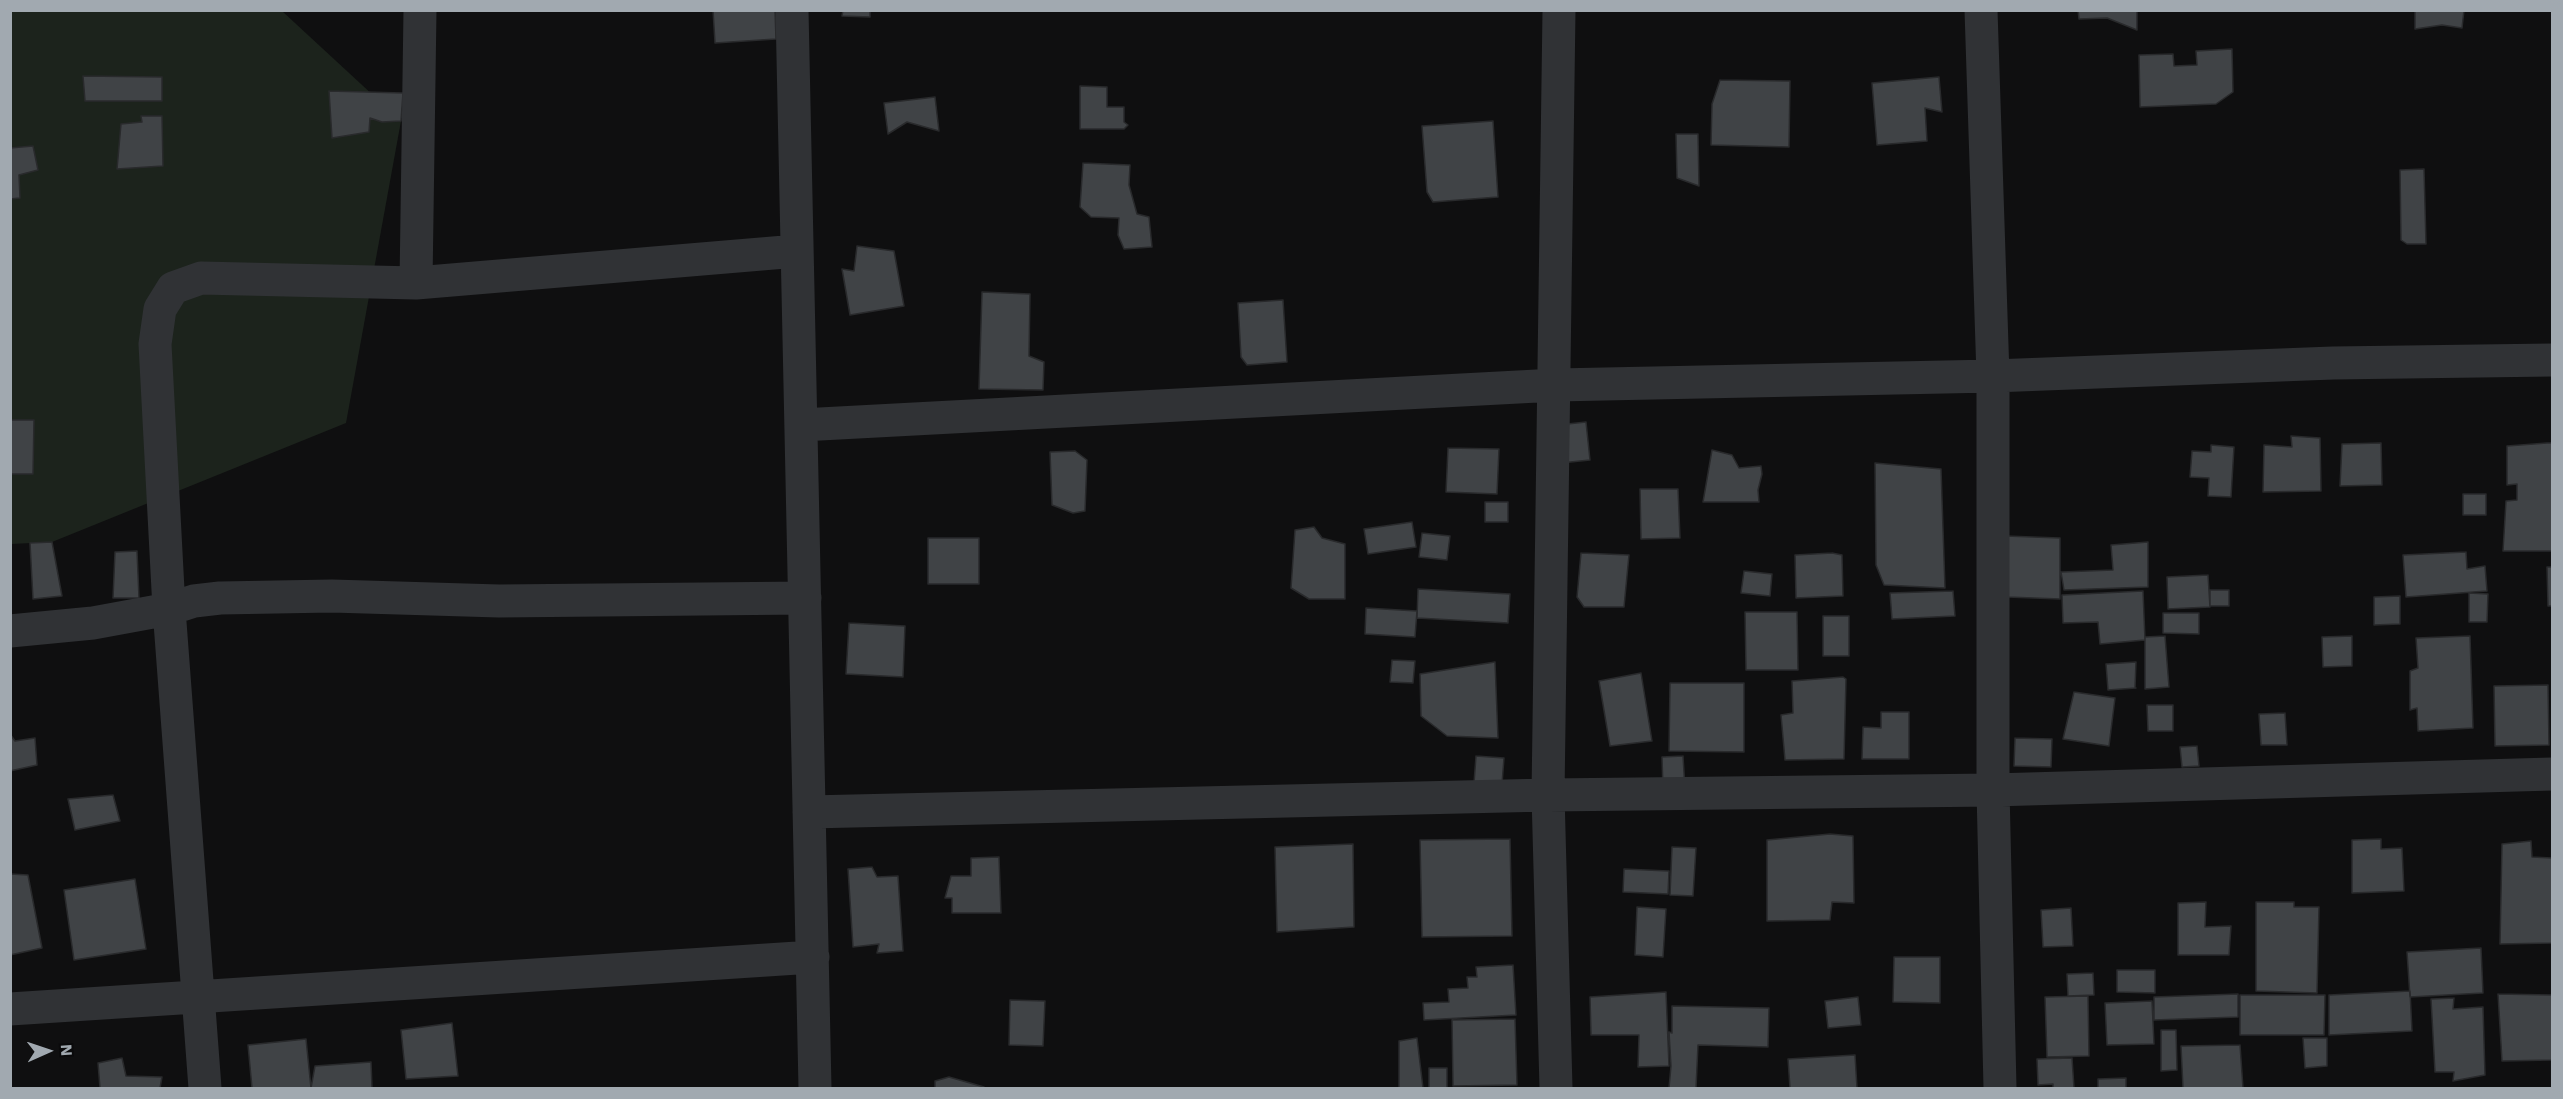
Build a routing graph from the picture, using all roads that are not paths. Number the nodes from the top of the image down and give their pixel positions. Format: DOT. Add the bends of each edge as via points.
graph roads {
  1 [pos="420,10"];
  2 [pos="792,10"];
  3 [pos="1559,10"];
  4 [pos="1981,10"];
  5 [pos="797,251"];
  6 [pos="416,283"];
  7 [pos="2553,360"];
  8 [pos="1993,376"];
  9 [pos="1556,385"];
  10 [pos="801,425"];
  11 [pos="805,598"];
  12 [pos="169,609"];
  13 [pos="10,631"];
  14 [pos="2553,774"];
  15 [pos="1993,790"];
  16 [pos="1548,795"];
  17 [pos="810,812"];
  18 [pos="813,957"];
  19 [pos="198,996"];
  20 [pos="10,1009"];
  21 [pos="205,1089"];
  22 [pos="815,1089"];
  23 [pos="1556,1089"];
  24 [pos="2000,1089"];
  1 -- 6 [label="street"];
  2 -- 5 [label="street"];
  3 -- 9 [label="street"];
  4 -- 8 [label="street"];
  5 -- 6 [label="street"];
  5 -- 10 [label="street"];
  6 -- 12 [label="street" via="201,278 173,288 160,309 156,344"];
  7 -- 8 [label="street" via="2333,363"];
  8 -- 9 [label="street"];
  8 -- 15 [label="street"];
  9 -- 10 [label="street"];
  9 -- 16 [label="street"];
  10 -- 11 [label="street"];
  11 -- 12 [label="street" via="499,601 242,597 194,601"];
  11 -- 17 [label="street"];
  12 -- 13 [label="street" via="93,623"];
  12 -- 19 [label="street"];
  14 -- 15 [label="street"];
  15 -- 16 [label="street"];
  15 -- 24 [label="street"];
  16 -- 17 [label="street"];
  16 -- 23 [label="street"];
  17 -- 18 [label="street"];
  18 -- 19 [label="street"];
  18 -- 22 [label="street"];
  19 -- 20 [label="street"];
  19 -- 21 [label="street"];
}
